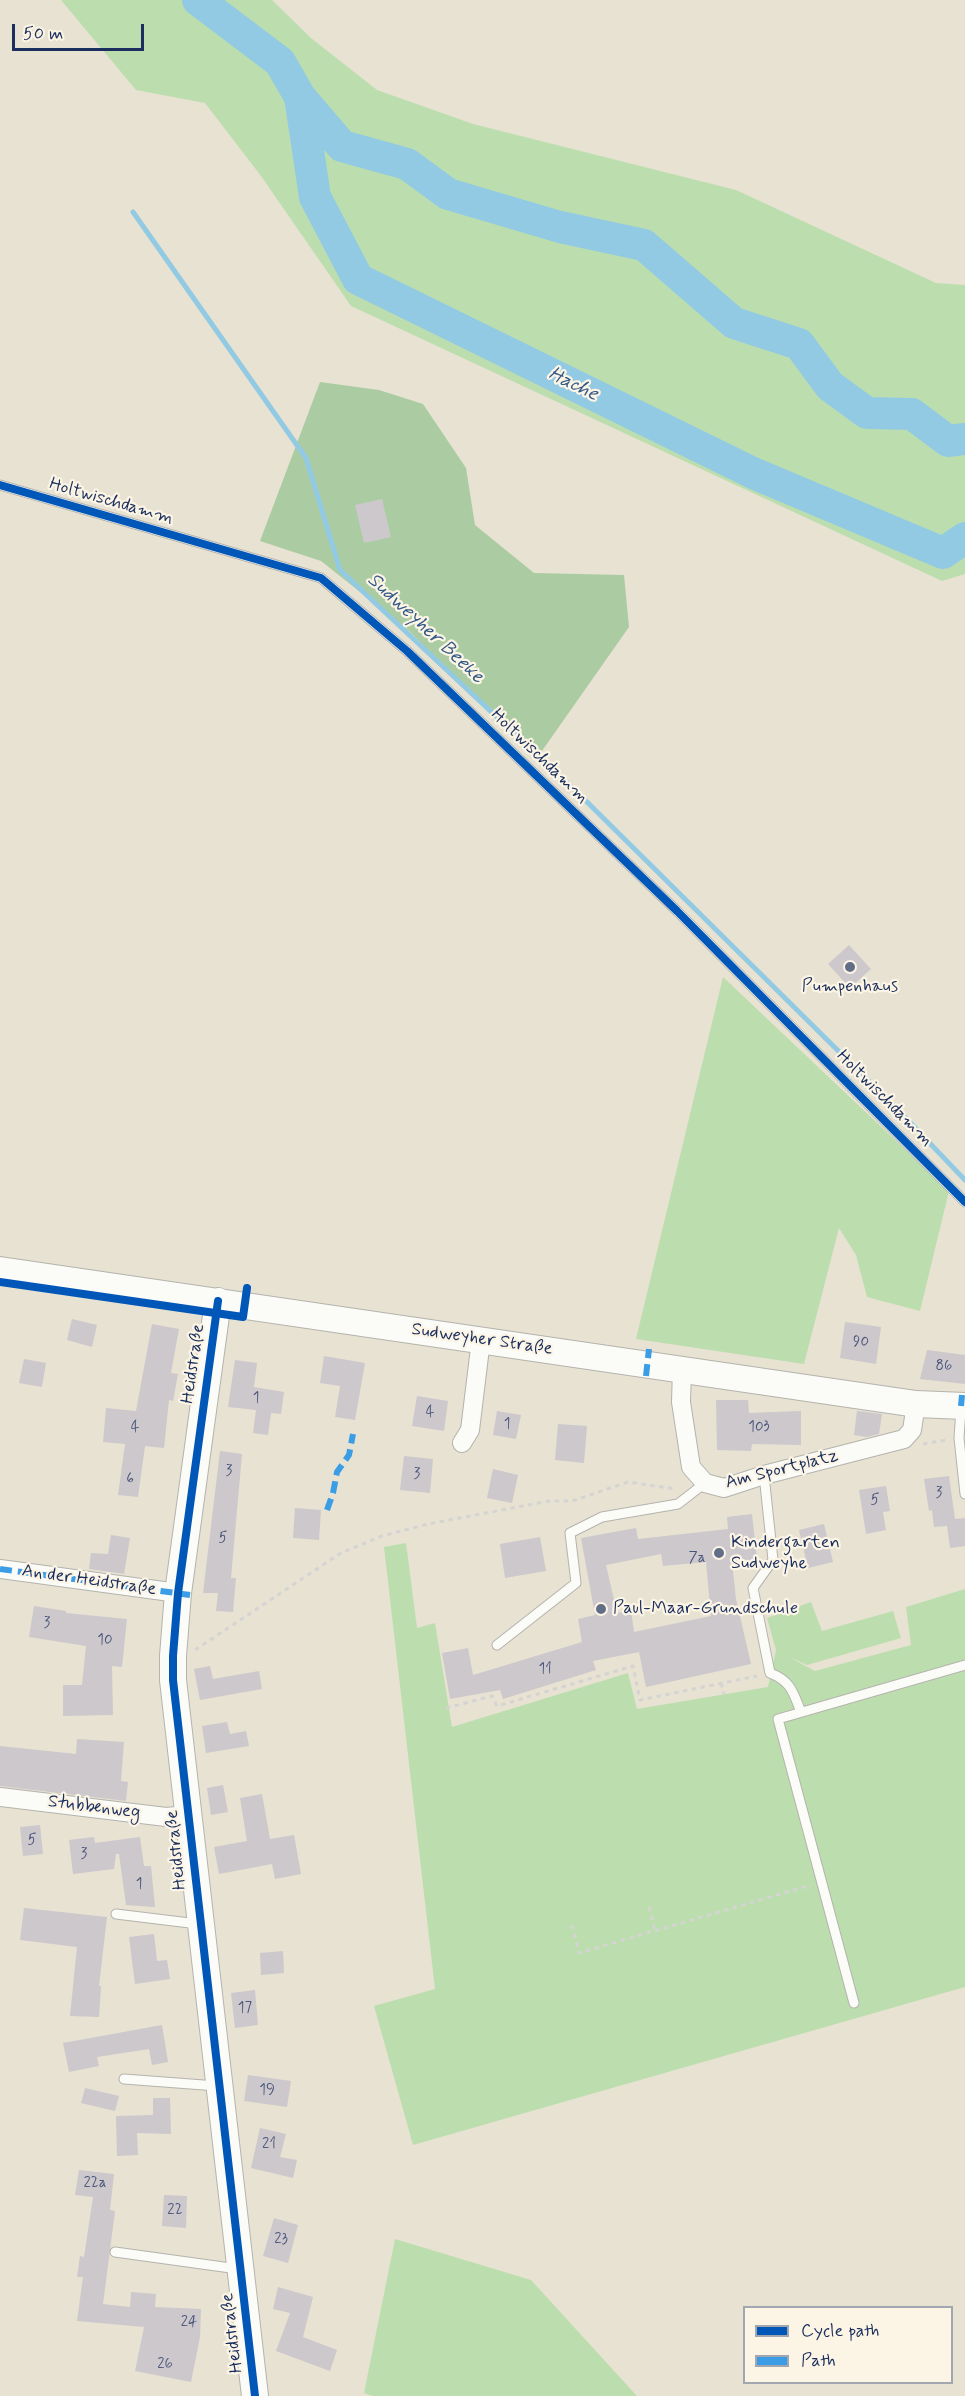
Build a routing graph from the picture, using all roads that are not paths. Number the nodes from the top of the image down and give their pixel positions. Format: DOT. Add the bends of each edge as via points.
graph roads {
  1 [pos="0,485"];
  2 [pos="965,1202"];
  3 [pos="0,1270"];
  4 [pos="218,1301"];
  5 [pos="482,1340"];
  6 [pos="682,1369"];
  7 [pos="916,1404"];
  8 [pos="963,1406"];
  9 [pos="462,1443"];
  10 [pos="764,1475"];
  11 [pos="705,1483"];
  12 [pos="965,1494"];
  13 [pos="0,1569"];
  14 [pos="178,1593"];
  15 [pos="496,1645"];
  16 [pos="965,1665"];
  17 [pos="801,1712"];
  18 [pos="0,1797"];
  19 [pos="189,1815"];
  20 [pos="116,1914"];
  21 [pos="200,1924"];
  22 [pos="854,2003"];
  23 [pos="124,2079"];
  24 [pos="220,2086"];
  25 [pos="115,2252"];
  26 [pos="241,2269"];
  27 [pos="255,2396"];
  1 -- 2 [label="lane, Holtwischdamm" via="321,578 407,651 677,911"];
  3 -- 4 [label="street, Sudweyher Straße"];
  4 -- 5 [label="street, Sudweyher Straße"];
  4 -- 14 [label="street, Heidstraße"];
  5 -- 6 [label="street, Sudweyher Straße"];
  5 -- 9 [label="street" via="470,1430"];
  6 -- 7 [label="street, Sudweyher Straße"];
  6 -- 11 [label="street, Am Sportplatz" via="681,1402 689,1458 691,1467"];
  7 -- 8 [label="street, Sudweyher Straße"];
  7 -- 10 [label="street, Am Sportplatz" via="912,1430 904,1439"];
  8 -- 12 [label="lane" via="959,1438"];
  10 -- 11 [label="street, Am Sportplatz" via="724,1488"];
  10 -- 17 [label="lane" via="773,1560 753,1588 770,1673 784,1678"];
  11 -- 15 [label="lane" via="678,1504 602,1517 570,1533 576,1583"];
  13 -- 14 [label="street, An der Heidstraße"];
  14 -- 19 [label="street, Heidstraße" via="173,1680"];
  16 -- 17 [label="lane"];
  17 -- 22 [label="lane" via="778,1719"];
  18 -- 19 [label="street, Stubbenweg" via="166,1817"];
  19 -- 21 [label="street, Heidstraße"];
  20 -- 21 [label="lane"];
  21 -- 24 [label="street, Heidstraße"];
  23 -- 24 [label="lane"];
  24 -- 26 [label="street, Heidstraße"];
  25 -- 26 [label="lane"];
  26 -- 27 [label="street, Heidstraße"];
}
